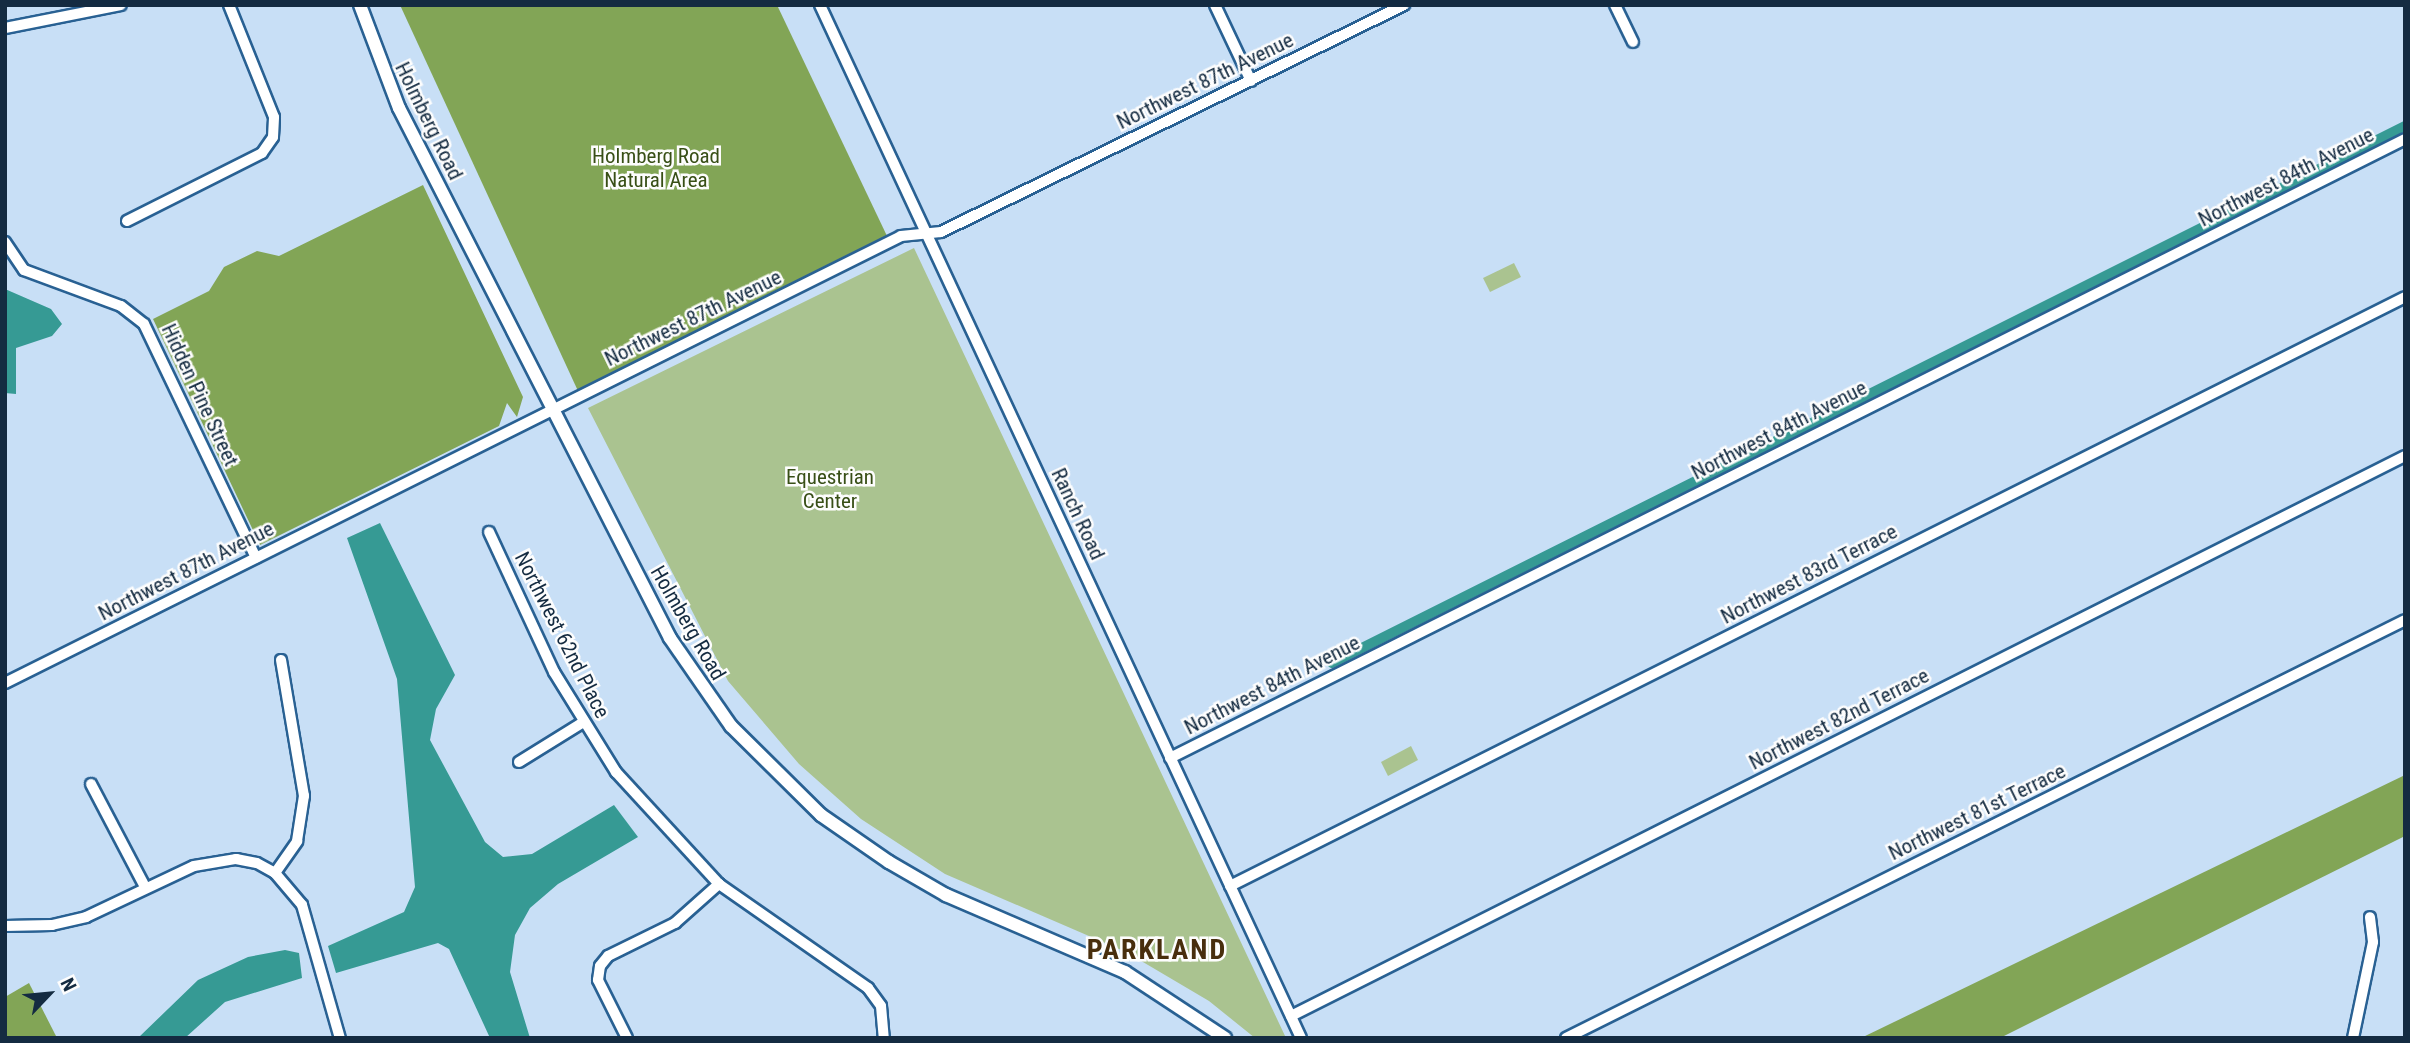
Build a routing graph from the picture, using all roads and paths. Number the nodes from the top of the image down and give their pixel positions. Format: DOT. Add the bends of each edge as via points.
graph roads {
  1 [pos="121,5"];
  2 [pos="229,5"];
  3 [pos="360,5"];
  4 [pos="820,5"];
  5 [pos="1215,5"];
  6 [pos="1404,5"];
  7 [pos="1615,5"];
  8 [pos="5,28"];
  9 [pos="1633,42"];
  10 [pos="1251,81"];
  11 [pos="2405,138"];
  12 [pos="127,221"];
  13 [pos="927,233"];
  14 [pos="5,242"];
  15 [pos="2405,297"];
  16 [pos="553,408"];
  17 [pos="2405,456"];
  18 [pos="489,532"];
  19 [pos="256,558"];
  20 [pos="2405,620"];
  21 [pos="281,660"];
  22 [pos="5,683"];
  23 [pos="582,723"];
  24 [pos="1170,758"];
  25 [pos="519,762"];
  26 [pos="91,784"];
  27 [pos="275,873"];
  28 [pos="719,884"];
  29 [pos="1230,886"];
  30 [pos="145,887"];
  31 [pos="2370,917"];
  32 [pos="5,926"];
  33 [pos="1291,1016"];
  34 [pos="340,1038"];
  35 [pos="627,1038"];
  36 [pos="884,1038"];
  37 [pos="1225,1038"];
  38 [pos="1301,1038"];
  39 [pos="1566,1038"];
  40 [pos="2353,1038"];
  1 -- 8 [label="street"];
  2 -- 12 [label="street" via="274,117 273,137 262,153"];
  3 -- 16 [label="street, Holmberg Road" via="399,108"];
  4 -- 13 [label="street, Ranch Road"];
  5 -- 10 [label="street"];
  6 -- 10 [label="street, Northwest 87th Avenue"];
  7 -- 9 [label="street"];
  10 -- 13 [label="street, Northwest 87th Avenue" via="941,232"];
  11 -- 24 [label="street, Northwest 84th Avenue"];
  13 -- 16 [label="street, Northwest 87th Avenue" via="901,236"];
  13 -- 24 [label="street, Ranch Road"];
  14 -- 19 [label="street, Hidden Pine Street" via="24,270 121,306 144,324"];
  15 -- 29 [label="street, Northwest 83rd Terrace"];
  16 -- 19 [label="street, Northwest 87th Avenue"];
  16 -- 37 [label="street, Holmberg Road" via="690,672 773,771 821,815 914,878 1125,972"];
  17 -- 33 [label="street, Northwest 82nd Terrace"];
  18 -- 23 [label="street, Northwest 62nd Place"];
  19 -- 22 [label="street, Northwest 87th Avenue"];
  20 -- 39 [label="street, Northwest 81st Terrace"];
  21 -- 27 [label="street" via="304,793 297,841"];
  23 -- 25 [label="street"];
  23 -- 28 [label="street, Northwest 62nd Place" via="615,772"];
  24 -- 29 [label="street, Ranch Road"];
  26 -- 30 [label="street"];
  27 -- 30 [label="street" via="236,859 194,866"];
  27 -- 34 [label="street" via="302,905"];
  28 -- 35 [label="street" via="675,923 608,956 600,966 598,980"];
  28 -- 36 [label="street, Northwest 62nd Place" via="868,988 881,1006"];
  29 -- 33 [label="street, Ranch Road"];
  30 -- 32 [label="street" via="86,917 52,925"];
  31 -- 40 [label="street" via="2374,942"];
  33 -- 38 [label="street, Ranch Road"];
}
